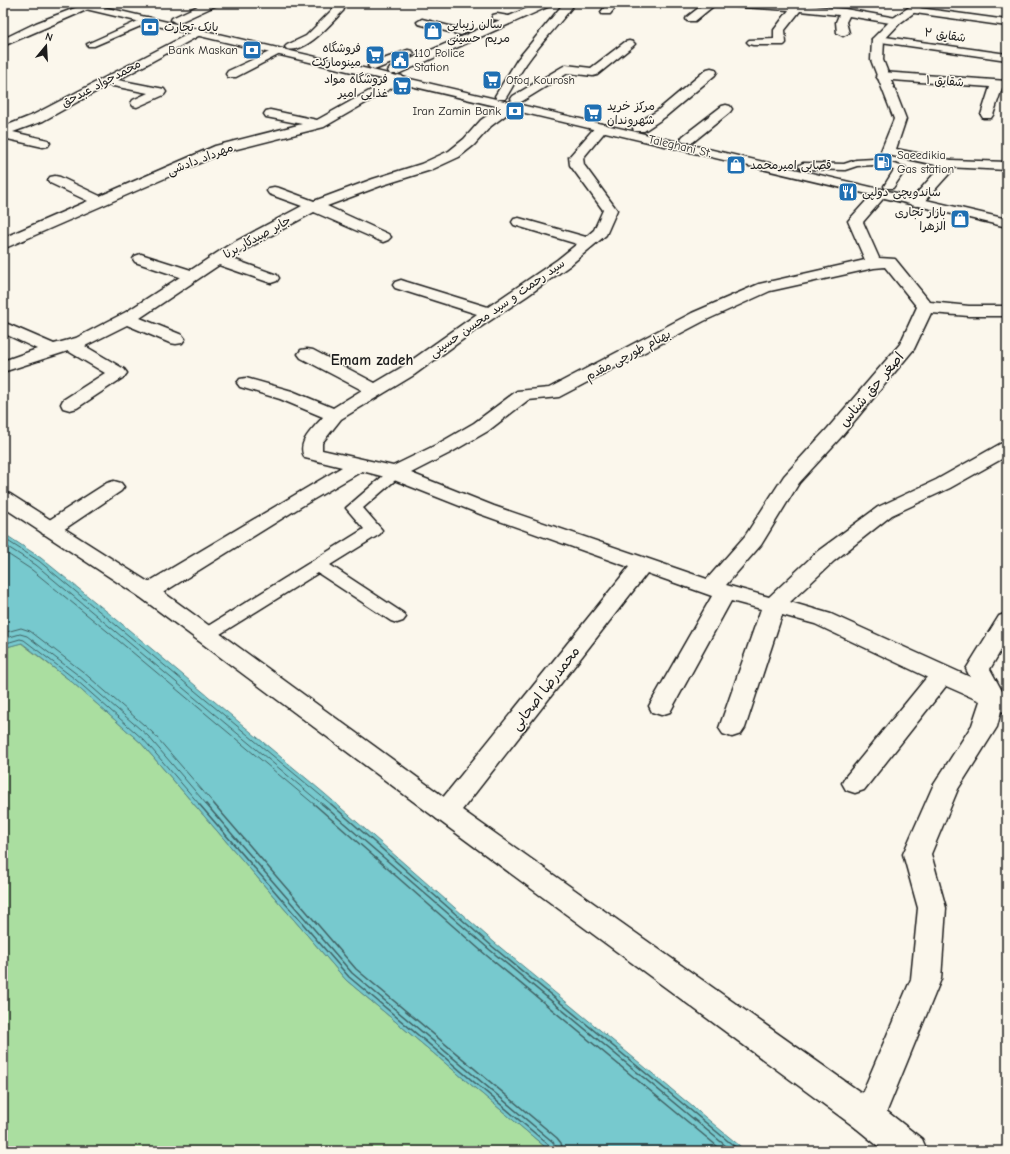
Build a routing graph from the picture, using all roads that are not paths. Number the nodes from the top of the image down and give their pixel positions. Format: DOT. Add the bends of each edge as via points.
graph roads {
  1 [pos="73,3"];
  2 [pos="104,3"];
  3 [pos="213,3"];
  4 [pos="529,3"];
  5 [pos="548,3"];
  6 [pos="570,3"];
  7 [pos="614,3"];
  8 [pos="712,3"];
  9 [pos="727,3"];
  10 [pos="997,3"];
  11 [pos="1007,4"];
  12 [pos="87,6"];
  13 [pos="917,6"];
  14 [pos="797,7"];
  15 [pos="339,9"];
  16 [pos="606,12"];
  17 [pos="845,12"];
  18 [pos="497,17"];
  19 [pos="510,19"];
  20 [pos="691,19"];
  21 [pos="147,20"];
  22 [pos="176,20"];
  23 [pos="896,21"];
  24 [pos="422,22"];
  25 [pos="1007,23"];
  26 [pos="198,32"];
  27 [pos="843,33"];
  28 [pos="460,37"];
  29 [pos="878,39"];
  30 [pos="753,42"];
  31 [pos="3,43"];
  32 [pos="91,44"];
  33 [pos="629,44"];
  34 [pos="291,47"];
  35 [pos="278,51"];
  36 [pos="1007,57"];
  37 [pos="378,71"];
  38 [pos="710,72"];
  39 [pos="232,74"];
  40 [pos="396,75"];
  41 [pos="882,76"];
  42 [pos="106,81"];
  43 [pos="1002,85"];
  44 [pos="509,100"];
  45 [pos="137,103"];
  46 [pos="726,109"];
  47 [pos="270,114"];
  48 [pos="987,115"];
  49 [pos="3,122"];
  50 [pos="319,124"];
  51 [pos="20,125"];
  52 [pos="602,128"];
  53 [pos="639,128"];
  54 [pos="3,133"];
  55 [pos="688,139"];
  56 [pos="43,143"];
  57 [pos="951,164"];
  58 [pos="803,166"];
  59 [pos="1007,166"];
  60 [pos="55,180"];
  61 [pos="885,190"];
  62 [pos="274,191"];
  63 [pos="920,198"];
  64 [pos="99,201"];
  65 [pos="314,206"];
  66 [pos="1007,214"];
  67 [pos="519,222"];
  68 [pos="1007,223"];
  69 [pos="383,237"];
  70 [pos="588,242"];
  71 [pos="3,244"];
  72 [pos="141,259"];
  73 [pos="218,259"];
  74 [pos="874,263"];
  75 [pos="194,276"];
  76 [pos="271,278"];
  77 [pos="401,285"];
  78 [pos="926,307"];
  79 [pos="1007,311"];
  80 [pos="490,313"];
  81 [pos="126,319"];
  82 [pos="3,327"];
  83 [pos="176,339"];
  84 [pos="70,345"];
  85 [pos="52,350"];
  86 [pos="307,354"];
  87 [pos="3,367"];
  88 [pos="246,383"];
  89 [pos="375,390"];
  90 [pos="70,404"];
  91 [pos="334,414"];
  92 [pos="1007,448"];
  93 [pos="359,465"];
  94 [pos="395,473"];
  95 [pos="114,487"];
  96 [pos="3,498"];
  97 [pos="50,529"];
  98 [pos="643,564"];
  99 [pos="318,565"];
  100 [pos="718,590"];
  101 [pos="148,592"];
  102 [pos="774,605"];
  103 [pos="397,617"];
  104 [pos="1007,621"];
  105 [pos="206,635"];
  106 [pos="942,674"];
  107 [pos="1000,701"];
  108 [pos="660,706"];
  109 [pos="732,728"];
  110 [pos="855,782"];
  111 [pos="446,812"];
  112 [pos="868,1117"];
  113 [pos="910,1151"];
  1 -- 12 [label="street, Taleghani St."];
  2 -- 22 [label="street, Taleghani St."];
  3 -- 22 [label="street"];
  4 -- 18 [label="street"];
  5 -- 19 [label="street"];
  6 -- 44 [label="street" via="522,62"];
  7 -- 16 [label="street"];
  8 -- 20 [label="street"];
  9 -- 14 [label="street"];
  10 -- 11 [label="street"];
  12 -- 21 [label="street, Taleghani St."];
  12 -- 31 [label="street"];
  13 -- 23 [label="street"];
  13 -- 25 [label="street"];
  14 -- 17 [label="street"];
  14 -- 30 [label="street" via="779,30 780,43"];
  15 -- 34 [label="street" via="310,38"];
  17 -- 23 [label="street"];
  17 -- 27 [label="street" via="841,22"];
  18 -- 19 [label="street"];
  18 -- 28 [label="street"];
  19 -- 28 [label="street"];
  21 -- 26 [label="street, Taleghani St."];
  21 -- 32 [label="lane"];
  22 -- 34 [label="street, Taleghani St."];
  23 -- 29 [label="street"];
  24 -- 28 [label="street"];
  26 -- 35 [label="street, Taleghani St."];
  26 -- 42 [label="street, محمدجواد عبدحق"];
  28 -- 37 [label="street" via="446,38"];
  28 -- 40 [label="street, مهرداد دادشی"];
  29 -- 36 [label="street, شقایق ۲"];
  29 -- 41 [label="street" via="877,60"];
  33 -- 44 [label="street, جابر صیدکار برنا" via="593,72 566,69"];
  34 -- 37 [label="street, Taleghani St."];
  35 -- 37 [label="street, Taleghani St."];
  35 -- 39 [label="street"];
  37 -- 40 [label="street, Taleghani St."];
  38 -- 53 [label="street" via="661,114"];
  40 -- 44 [label="street, Taleghani St."];
  40 -- 50 [label="street, مهرداد دادشی"];
  41 -- 43 [label="street, شقایق ۱"];
  41 -- 57 [label="street" via="900,119 888,151"];
  42 -- 45 [label="street" via="160,92"];
  42 -- 51 [label="street, محمدجواد عبدحق"];
  43 -- 48 [label="street"];
  44 -- 52 [label="street, Taleghani St."];
  44 -- 53 [label="street, Taleghani St."];
  44 -- 65 [label="street, جابر صیدکار برنا" via="454,154 426,167"];
  46 -- 55 [label="street"];
  47 -- 50 [label="street"];
  49 -- 51 [label="street"];
  50 -- 64 [label="street, مهرداد دادشی" via="220,148"];
  51 -- 54 [label="street, محمدجواد عبدحق"];
  52 -- 61 [label="street, Taleghani St."];
  52 -- 70 [label="street, سید رحمت و سید محسن حسینی" via="576,157 577,165 610,210 601,232"];
  53 -- 55 [label="street, Taleghani St."];
  54 -- 56 [label="street"];
  55 -- 58 [label="street, Taleghani St."];
  57 -- 59 [label="street"];
  57 -- 63 [label="street"];
  58 -- 61 [label="street, Taleghani St."];
  58 -- 61 [label="lane" via="845,167 856,163 874,162 901,169"];
  60 -- 64 [label="street"];
  61 -- 63 [label="street, Taleghani St."];
  61 -- 74 [label="street" via="855,221"];
  62 -- 65 [label="street"];
  63 -- 66 [label="street, Taleghani St."];
  63 -- 68 [label="street, Taleghani St."];
  64 -- 71 [label="street, مهرداد دادشی"];
  65 -- 69 [label="street"];
  65 -- 73 [label="street, جابر صیدکار برنا"];
  67 -- 70 [label="street"];
  70 -- 80 [label="street, سید رحمت و سید محسن حسینی"];
  72 -- 75 [label="street"];
  73 -- 75 [label="street, جابر صیدکار برنا"];
  73 -- 76 [label="street"];
  74 -- 78 [label="street" via="888,262"];
  74 -- 94 [label="street, بهنام طورچی مقدم" via="765,287 733,301 553,393 523,395 481,427"];
  75 -- 81 [label="street, جابر صیدکار برنا"];
  77 -- 80 [label="street"];
  78 -- 79 [label="street"];
  78 -- 100 [label="street, اصغر حق شناس" via="908,346 791,480"];
  80 -- 89 [label="street, سید رحمت و سید محسن حسینی" via="408,371"];
  81 -- 83 [label="street"];
  81 -- 84 [label="street, جابر صیدکار برنا" via="82,342"];
  82 -- 85 [label="street"];
  84 -- 85 [label="street, جابر صیدکار برنا"];
  84 -- 90 [label="street" via="118,373"];
  85 -- 87 [label="street, جابر صیدکار برنا"];
  86 -- 89 [label="street"];
  88 -- 91 [label="street"];
  89 -- 91 [label="street, سید رحمت و سید محسن حسینی"];
  91 -- 93 [label="street, سید رحمت و سید محسن حسینی" via="312,443 312,454"];
  92 -- 102 [label="street" via="943,484 885,511 826,556"];
  93 -- 94 [label="street, سید رحمت و سید محسن حسینی"];
  93 -- 101 [label="street"];
  94 -- 98 [label="street, سید رحمت و سید محسن حسینی" via="487,510"];
  94 -- 99 [label="lane" via="354,508 374,530"];
  95 -- 97 [label="street"];
  96 -- 97 [label="street"];
  97 -- 101 [label="street"];
  98 -- 100 [label="street, سید رحمت و سید محسن حسینی"];
  98 -- 111 [label="street, محمدرضا اصحابی"];
  99 -- 103 [label="lane"];
  99 -- 105 [label="lane"];
  100 -- 102 [label="street, سید رحمت و سید محسن حسینی"];
  100 -- 108 [label="street, اصغر حق شناس"];
  101 -- 105 [label="street"];
  102 -- 106 [label="street, سید رحمت و سید محسن حسینی" via="823,619"];
  102 -- 109 [label="street"];
  104 -- 107 [label="street" via="978,669"];
  105 -- 111 [label="street"];
  106 -- 107 [label="street, سید رحمت و سید محسن حسینی"];
  106 -- 110 [label="street"];
  107 -- 112 [label="street" via="946,786 917,854 932,908 926,979"];
  111 -- 112 [label="street"];
  112 -- 113 [label="street"];
}
